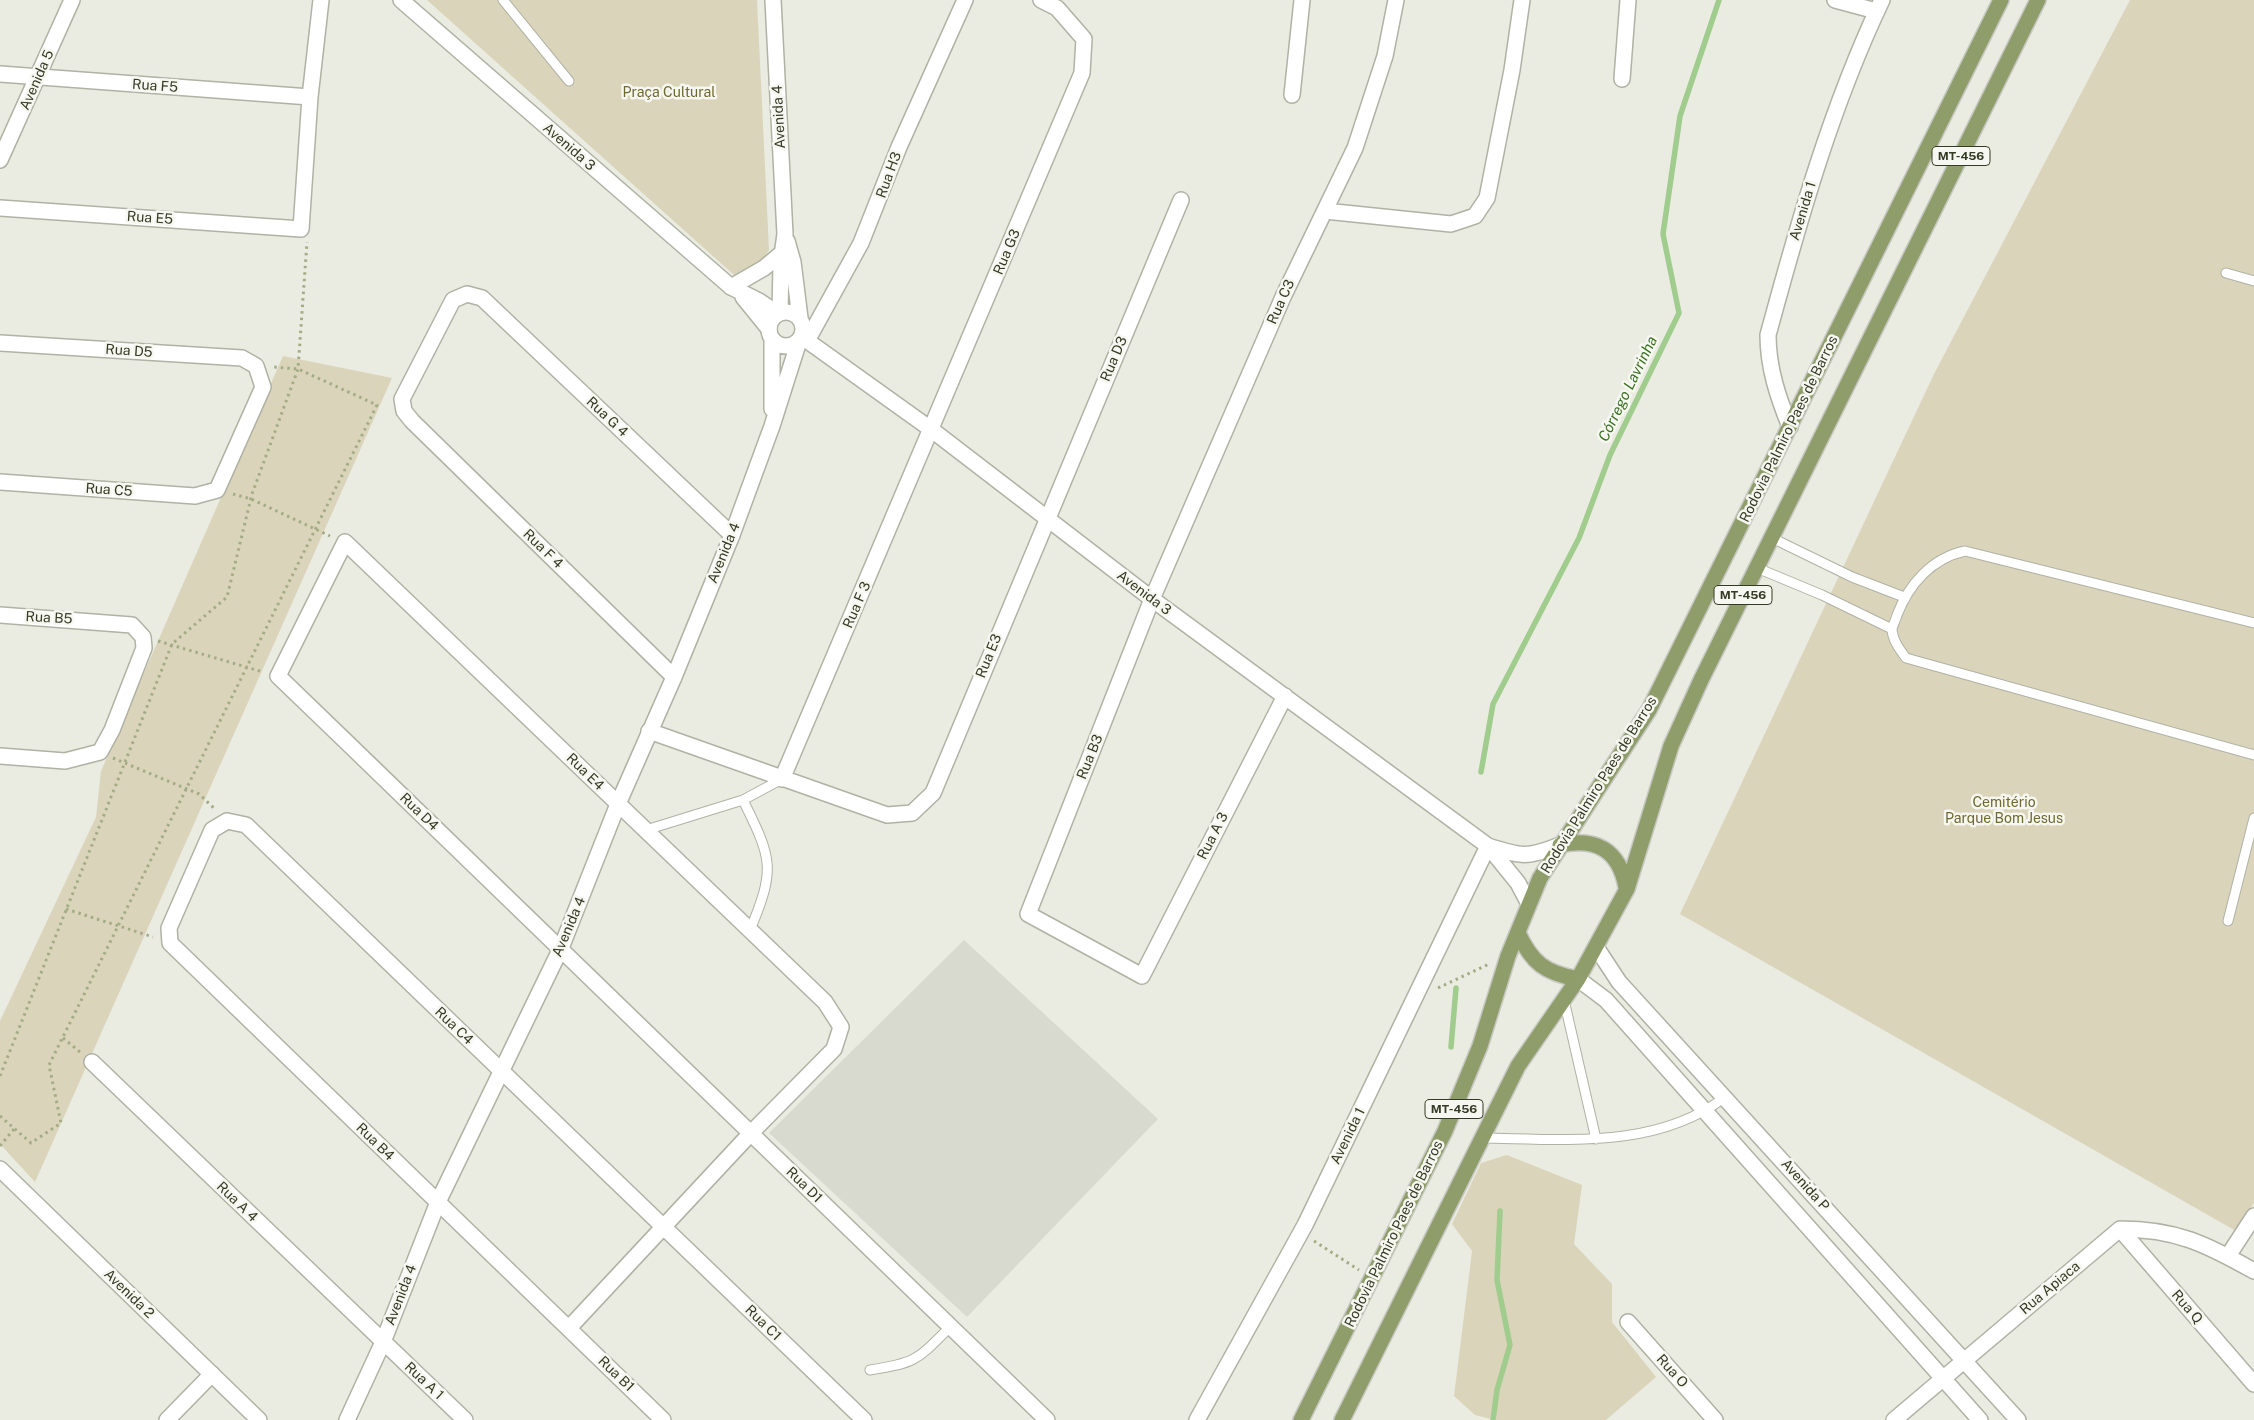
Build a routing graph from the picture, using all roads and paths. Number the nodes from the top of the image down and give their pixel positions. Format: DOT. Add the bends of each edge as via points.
graph roads {
  1 [pos="72,0"];
  2 [pos="321,0"];
  3 [pos="400,0"];
  4 [pos="503,0"];
  5 [pos="773,0"];
  6 [pos="1042,0"];
  7 [pos="1302,0"];
  8 [pos="1396,0"];
  9 [pos="1522,0"];
  10 [pos="1628,0"];
  11 [pos="1835,0"];
  12 [pos="2001,0"];
  13 [pos="2038,0"];
  14 [pos="963,2"];
  15 [pos="1879,6"];
  16 [pos="0,74"];
  17 [pos="38,78"];
  18 [pos="1622,80"];
  19 [pos="569,81"];
  20 [pos="1292,95"];
  21 [pos="310,97"];
  22 [pos="0,160"];
  23 [pos="1181,200"];
  24 [pos="0,208"];
  25 [pos="1325,211"];
  26 [pos="301,229"];
  27 [pos="785,234"];
  28 [pos="782,253"];
  29 [pos="2226,274"];
  30 [pos="2254,281"];
  31 [pos="735,290"];
  32 [pos="482,298"];
  33 [pos="779,313"];
  34 [pos="800,318"];
  35 [pos="771,334"];
  36 [pos="803,340"];
  37 [pos="0,343"];
  38 [pos="256,366"];
  39 [pos="298,369"];
  40 [pos="772,426"];
  41 [pos="1790,427"];
  42 [pos="932,430"];
  43 [pos="0,482"];
  44 [pos="217,490"];
  45 [pos="251,499"];
  46 [pos="1047,518"];
  47 [pos="315,529"];
  48 [pos="732,535"];
  49 [pos="1772,538"];
  50 [pos="345,542"];
  51 [pos="1757,568"];
  52 [pos="1904,597"];
  53 [pos="1152,599"];
  54 [pos="0,615"];
  55 [pos="2254,623"];
  56 [pos="1892,629"];
  57 [pos="143,637"];
  58 [pos="172,644"];
  59 [pos="247,667"];
  60 [pos="278,676"];
  61 [pos="674,677"];
  62 [pos="1285,696"];
  63 [pos="649,731"];
  64 [pos="100,752"];
  65 [pos="0,756"];
  66 [pos="2254,756"];
  67 [pos="124,762"];
  68 [pos="782,779"];
  69 [pos="186,789"];
  70 [pos="743,800"];
  71 [pos="618,804"];
  72 [pos="2254,818"];
  73 [pos="227,821"];
  74 [pos="646,830"];
  75 [pos="1488,846"];
  76 [pos="1560,846"];
  77 [pos="1627,889"];
  78 [pos="1529,904"];
  79 [pos="66,909"];
  80 [pos="2228,921"];
  81 [pos="119,926"];
  82 [pos="750,930"];
  83 [pos="1518,933"];
  84 [pos="170,943"];
  85 [pos="1596,947"];
  86 [pos="561,948"];
  87 [pos="1508,956"];
  88 [pos="1142,976"];
  89 [pos="1578,978"];
  90 [pos="1564,1000"];
  91 [pos="1412,1003"];
  92 [pos="63,1038"];
  93 [pos="92,1062"];
  94 [pos="500,1070"];
  95 [pos="0,1076"];
  96 [pos="1725,1097"];
  97 [pos="1706,1112"];
  98 [pos="0,1116"];
  99 [pos="14,1129"];
  100 [pos="751,1133"];
  101 [pos="1481,1138"];
  102 [pos="1596,1139"];
  103 [pos="0,1146"];
  104 [pos="0,1169"];
  105 [pos="438,1202"];
  106 [pos="2254,1216"];
  107 [pos="663,1227"];
  108 [pos="2120,1229"];
  109 [pos="1301,1232"];
  110 [pos="2228,1256"];
  111 [pos="2254,1271"];
  112 [pos="1371,1278"];
  113 [pos="1628,1322"];
  114 [pos="950,1327"];
  115 [pos="569,1328"];
  116 [pos="383,1342"];
  117 [pos="1964,1360"];
  118 [pos="870,1370"];
  119 [pos="212,1374"];
  120 [pos="1942,1378"];
  121 [pos="2254,1384"];
  122 [pos="167,1420"];
  123 [pos="259,1420"];
  124 [pos="347,1420"];
  125 [pos="465,1420"];
  126 [pos="663,1420"];
  127 [pos="864,1420"];
  128 [pos="1047,1420"];
  129 [pos="1197,1420"];
  130 [pos="1301,1420"];
  131 [pos="1342,1420"];
  132 [pos="1715,1420"];
  133 [pos="1894,1420"];
  134 [pos="1980,1420"];
  135 [pos="2018,1420"];
  1 -- 17 [label="street, Avenida 5"];
  2 -- 21 [label="street"];
  3 -- 31 [label="street, Avenida 3"];
  4 -- 19 [label="lane"];
  5 -- 27 [label="street, Avenida 4"];
  6 -- 42 [label="street, Rua G3" via="1057,8 1084,39 1082,73"];
  7 -- 20 [label="street"];
  8 -- 25 [label="street, Rua C3" via="1385,56 1355,148"];
  9 -- 25 [label="street" via="1487,198 1475,216 1451,224"];
  10 -- 18 [label="street"];
  11 -- 15 [label="street"];
  12 -- 41 [label="main road, Rodovia Palmiro Paes de Barros / MT-456"];
  13 -- 49 [label="main road, MT-456"];
  14 -- 36 [label="street, Rua H3" via="861,243"];
  15 -- 41 [label="street, Avenida 1" via="1854,59 1809,188 1768,335 1768,356 1776,392"];
  16 -- 17 [label="street, Rua F5"];
  17 -- 21 [label="street, Rua F5"];
  17 -- 22 [label="street, Avenida 5"];
  21 -- 26 [label="street"];
  23 -- 46 [label="street, Rua D3"];
  24 -- 26 [label="street, Rua E5"];
  25 -- 53 [label="street, Rua C3" via="1287,289"];
  26 -- 39 [label="path" via="308,229"];
  27 -- 28 [label="street, Avenida 4"];
  27 -- 34 [label="street, Avenida 4" via="793,262"];
  28 -- 31 [label="street"];
  28 -- 33 [label="street, Avenida 4"];
  29 -- 30 [label="lane"];
  31 -- 33 [label="street, Avenida 3"];
  31 -- 35 [label="street, Avenida 3"];
  32 -- 48 [label="street, Rua G 4"];
  32 -- 61 [label="street, Rua F 4" via="467,294 453,300 402,399 404,411"];
  33 -- 34 [label="street" via="794,314"];
  33 -- 35 [label="street" via="771,321"];
  34 -- 36 [label="street"];
  35 -- 36 [label="street" via="780,346 790,346"];
  35 -- 40 [label="street, Avenida 4"];
  36 -- 40 [label="street, Avenida 4"];
  36 -- 42 [label="street, Avenida 3"];
  37 -- 38 [label="street, Rua D5" via="242,358"];
  38 -- 39 [label="path"];
  38 -- 44 [label="street" via="263,387"];
  39 -- 45 [label="path"];
  39 -- 47 [label="path" via="377,405"];
  40 -- 48 [label="street, Avenida 4"];
  41 -- 76 [label="main road, Rodovia Palmiro Paes de Barros / MT-456" via="1649,710"];
  42 -- 46 [label="street, Avenida 3"];
  42 -- 68 [label="street, Rua F 3"];
  43 -- 44 [label="street, Rua C5" via="194,496"];
  44 -- 45 [label="path"];
  45 -- 47 [label="path"];
  45 -- 58 [label="path" via="227,597"];
  46 -- 53 [label="street, Avenida 3"];
  46 -- 68 [label="street, Rua E3" via="932,794 912,813 887,815"];
  47 -- 50 [label="path"];
  47 -- 59 [label="path"];
  48 -- 61 [label="street, Avenida 4"];
  49 -- 51 [label="main road, MT-456"];
  49 -- 52 [label="lane" via="1852,578"];
  50 -- 60 [label="street"];
  50 -- 71 [label="street, Rua E4"];
  51 -- 56 [label="lane"];
  51 -- 77 [label="main road, MT-456" via="1671,746"];
  52 -- 55 [label="lane" via="1929,568 1950,554 1965,550"];
  52 -- 56 [label="lane"];
  53 -- 62 [label="street, Avenida 3"];
  53 -- 88 [label="street, Rua B3" via="1028,914"];
  54 -- 57 [label="street, Rua B5" via="132,625"];
  56 -- 66 [label="lane" via="1896,644 1906,658"];
  57 -- 58 [label="path"];
  57 -- 64 [label="street" via="144,648"];
  58 -- 59 [label="path"];
  58 -- 67 [label="path"];
  59 -- 60 [label="path"];
  59 -- 69 [label="path"];
  60 -- 86 [label="street, Rua D4"];
  61 -- 63 [label="street, Avenida 4"];
  62 -- 75 [label="street, Avenida 3"];
  62 -- 88 [label="street, Rua A 3"];
  63 -- 68 [label="street"];
  63 -- 71 [label="street, Avenida 4"];
  64 -- 65 [label="street" via="66,761"];
  64 -- 67 [label="path"];
  67 -- 69 [label="path"];
  67 -- 79 [label="path"];
  68 -- 70 [label="lane"];
  69 -- 73 [label="path" via="199,794"];
  69 -- 81 [label="path"];
  70 -- 74 [label="lane"];
  70 -- 82 [label="lane" via="762,838 769,871 765,895"];
  71 -- 74 [label="street, Rua E4"];
  71 -- 86 [label="street, Avenida 4"];
  72 -- 80 [label="lane"];
  73 -- 84 [label="street" via="212,830 169,928"];
  73 -- 94 [label="street, Rua C4" via="246,826"];
  74 -- 82 [label="street, Rua E4"];
  75 -- 76 [label="street" via="1533,856"];
  75 -- 78 [label="street" via="1514,878"];
  75 -- 91 [label="street, Avenida 1"];
  76 -- 77 [label="main road" via="1575,842 1591,843 1605,849 1624,873"];
  76 -- 78 [label="main road, Rodovia Palmiro Paes de Barros / MT-456" via="1540,878"];
  77 -- 85 [label="main road, MT-456"];
  78 -- 83 [label="main road, Rodovia Palmiro Paes de Barros / MT-456"];
  79 -- 81 [label="path"];
  79 -- 95 [label="path"];
  81 -- 84 [label="path"];
  81 -- 92 [label="path"];
  82 -- 100 [label="street, Rua E4" via="825,1002 841,1027 834,1049"];
  83 -- 87 [label="main road, Rodovia Palmiro Paes de Barros / MT-456"];
  83 -- 89 [label="main road" via="1527,951 1541,966 1558,975"];
  84 -- 105 [label="street, Rua B4"];
  85 -- 89 [label="main road, MT-456"];
  85 -- 96 [label="street, Avenida P" via="1619,982"];
  86 -- 94 [label="street, Avenida 4"];
  86 -- 100 [label="street, Rua D1"];
  87 -- 91 [label="path"];
  87 -- 112 [label="main road, Rodovia Palmiro Paes de Barros / MT-456" via="1480,1046 1445,1131"];
  89 -- 90 [label="main road, MT-456"];
  89 -- 97 [label="street, Avenida P" via="1606,1000"];
  90 -- 101 [label="main road, MT-456" via="1518,1066"];
  90 -- 102 [label="lane"];
  91 -- 109 [label="street, Avenida 1"];
  92 -- 93 [label="path"];
  92 -- 99 [label="path" via="50,1065 61,1123 31,1143"];
  93 -- 116 [label="street, Rua A 4"];
  94 -- 105 [label="street, Avenida 4"];
  94 -- 107 [label="street, Rua C4"];
  96 -- 97 [label="lane"];
  96 -- 117 [label="street, Avenida P"];
  97 -- 102 [label="lane" via="1635,1135"];
  97 -- 120 [label="street, Avenida P"];
  98 -- 99 [label="path"];
  99 -- 103 [label="path"];
  100 -- 107 [label="street"];
  100 -- 114 [label="street, Rua D1"];
  101 -- 102 [label="lane"];
  101 -- 131 [label="main road, MT-456"];
  104 -- 119 [label="street, Avenida 2"];
  105 -- 115 [label="street, Rua B4"];
  105 -- 116 [label="street, Avenida 4"];
  106 -- 110 [label="street"];
  107 -- 115 [label="street"];
  107 -- 127 [label="street, Rua C1"];
  108 -- 110 [label="street" via="2147,1229 2191,1238"];
  108 -- 117 [label="street, Rua Apiaca"];
  108 -- 121 [label="street, Rua Q"];
  109 -- 112 [label="path"];
  109 -- 129 [label="street, Avenida 1"];
  110 -- 111 [label="street"];
  112 -- 130 [label="main road, Rodovia Palmiro Paes de Barros / MT-456"];
  113 -- 132 [label="street, Rua O"];
  114 -- 118 [label="lane" via="920,1358 904,1365"];
  114 -- 128 [label="street, Rua D1"];
  115 -- 126 [label="street, Rua B1"];
  116 -- 124 [label="street, Avenida 4"];
  116 -- 125 [label="street, Rua A 1"];
  117 -- 120 [label="street, Rua Apiaca"];
  117 -- 135 [label="street, Avenida P"];
  119 -- 122 [label="street"];
  119 -- 123 [label="street, Avenida 2"];
  120 -- 133 [label="street, Rua Apiaca"];
  120 -- 134 [label="street, Avenida P"];
}
